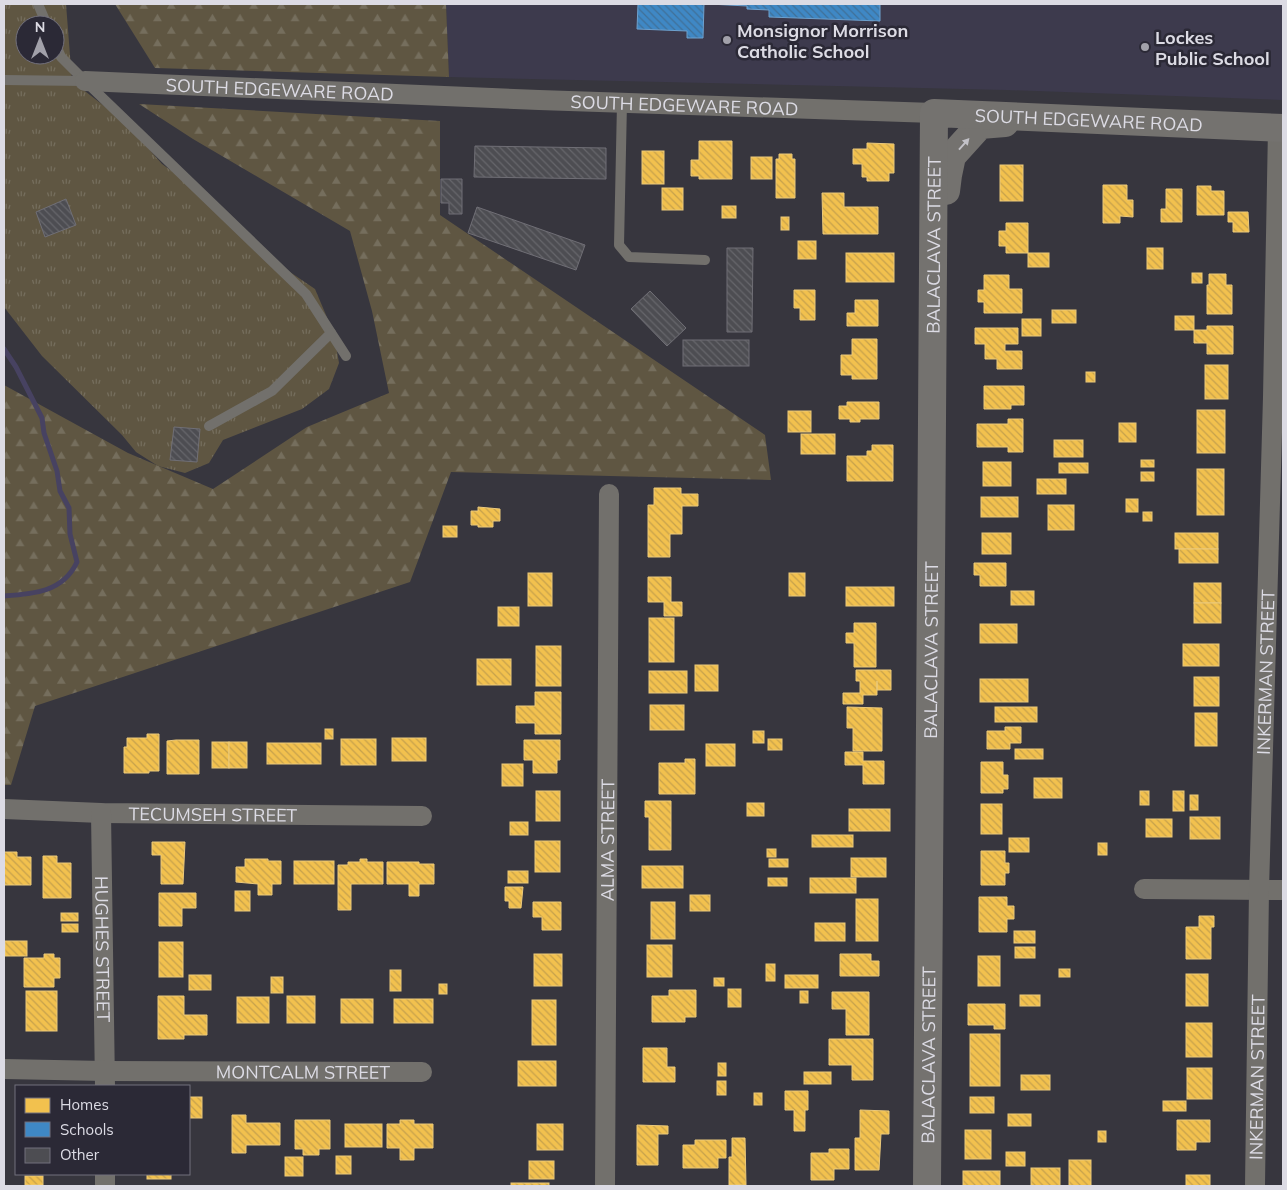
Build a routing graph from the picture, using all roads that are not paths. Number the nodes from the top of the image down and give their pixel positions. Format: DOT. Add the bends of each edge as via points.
graph roads {
  1 [pos="65,61"];
  2 [pos="4,80"];
  3 [pos="85,81"];
  4 [pos="622,103"];
  5 [pos="934,113"];
  6 [pos="1047,118"];
  7 [pos="1281,128"];
  8 [pos="705,260"];
  9 [pos="933,274"];
  10 [pos="331,333"];
  11 [pos="346,356"];
  12 [pos="1278,398"];
  13 [pos="209,426"];
  14 [pos="609,494"];
  15 [pos="1275,637"];
  16 [pos="4,809"];
  17 [pos="101,813"];
  18 [pos="422,816"];
  19 [pos="1144,889"];
  20 [pos="1259,890"];
  21 [pos="1283,890"];
  22 [pos="4,1069"];
  23 [pos="422,1072"];
  24 [pos="106,1079"];
  25 [pos="605,1186"];
  26 [pos="927,1186"];
  27 [pos="1255,1186"];
  1 -- 3 [label="lane"];
  2 -- 3 [label="lane"];
  3 -- 4 [label="street, SOUTH EDGEWARE ROAD"];
  3 -- 10 [label="lane" via="306,294"];
  4 -- 5 [label="street, SOUTH EDGEWARE ROAD"];
  4 -- 8 [label="lane" via="619,245 629,257"];
  5 -- 6 [label="street, SOUTH EDGEWARE ROAD"];
  5 -- 9 [label="street, BALACLAVA STREET"];
  6 -- 7 [label="street, SOUTH EDGEWARE ROAD"];
  9 -- 6 [label="street, one-way" via="952,156 980,125"];
  7 -- 12 [label="street, INKERMAN STREET"];
  9 -- 26 [label="street, BALACLAVA STREET"];
  10 -- 11 [label="lane"];
  10 -- 13 [label="lane" via="272,391"];
  12 -- 15 [label="street, INKERMAN STREET"];
  14 -- 25 [label="street, ALMA STREET"];
  15 -- 20 [label="street, INKERMAN STREET"];
  16 -- 17 [label="street, TECUMSEH STREET"];
  17 -- 18 [label="street, TECUMSEH STREET"];
  17 -- 24 [label="street, HUGHES STREET"];
  19 -- 20 [label="street"];
  20 -- 21 [label="street"];
  20 -- 27 [label="street, INKERMAN STREET"];
  22 -- 24 [label="street, MONTCALM STREET"];
  23 -- 24 [label="street, MONTCALM STREET"];
}
